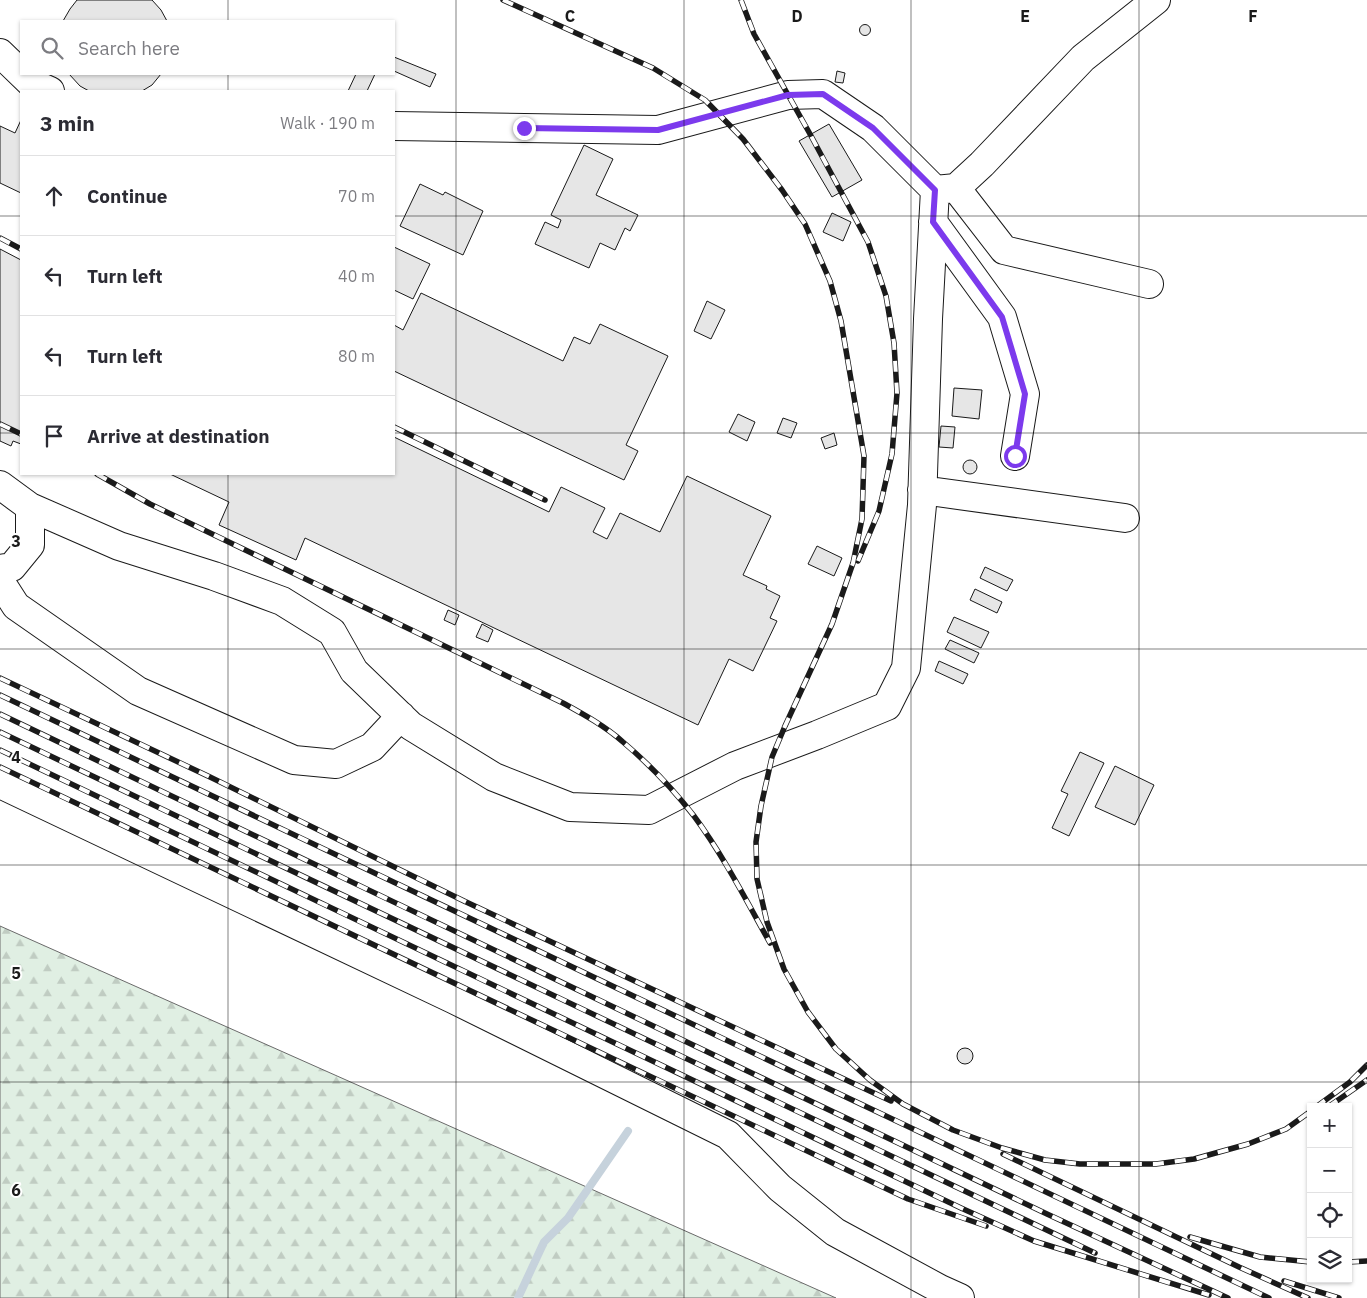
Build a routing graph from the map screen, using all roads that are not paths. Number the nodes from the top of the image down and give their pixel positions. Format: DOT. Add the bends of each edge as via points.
graph roads {
  1 [pos="1156,0"];
  2 [pos="0,53"];
  3 [pos="20,72"];
  4 [pos="23,75"];
  5 [pos="48,90"];
  6 [pos="395,126"];
  7 [pos="946,189"];
  8 [pos="933,222"];
  9 [pos="1150,284"];
  10 [pos="1015,456"];
  11 [pos="0,485"];
  12 [pos="922,490"];
  13 [pos="30,507"];
  14 [pos="1125,518"];
  15 [pos="0,569"];
  16 [pos="0,581"];
  17 [pos="401,716"];
  18 [pos="0,784"];
  19 [pos="960,1298"];
  1 -- 7 [label="lane" via="1083,58 982,164"];
  2 -- 3 [label="lane"];
  4 -- 5 [label="lane"];
  6 -- 7 [label="lane" via="658,130 788,95 823,94 873,128"];
  7 -- 8 [label="lane"];
  7 -- 9 [label="lane" via="1004,250"];
  8 -- 10 [label="lane" via="1002,317 1025,394"];
  8 -- 12 [label="lane"];
  11 -- 13 [label="lane"];
  12 -- 14 [label="lane"];
  12 -- 17 [label="lane" via="906,668 887,706 735,766 648,810 570,807 494,777 411,726"];
  13 -- 15 [label="lane" via="30,545 12,567"];
  13 -- 17 [label="lane" via="119,546 282,601 332,632 354,671"];
  16 -- 17 [label="lane" via="16,606 138,691 294,760 336,764 372,747"];
  18 -- 19 [label="lane" via="452,999 728,1135 780,1188 835,1232"];
}
